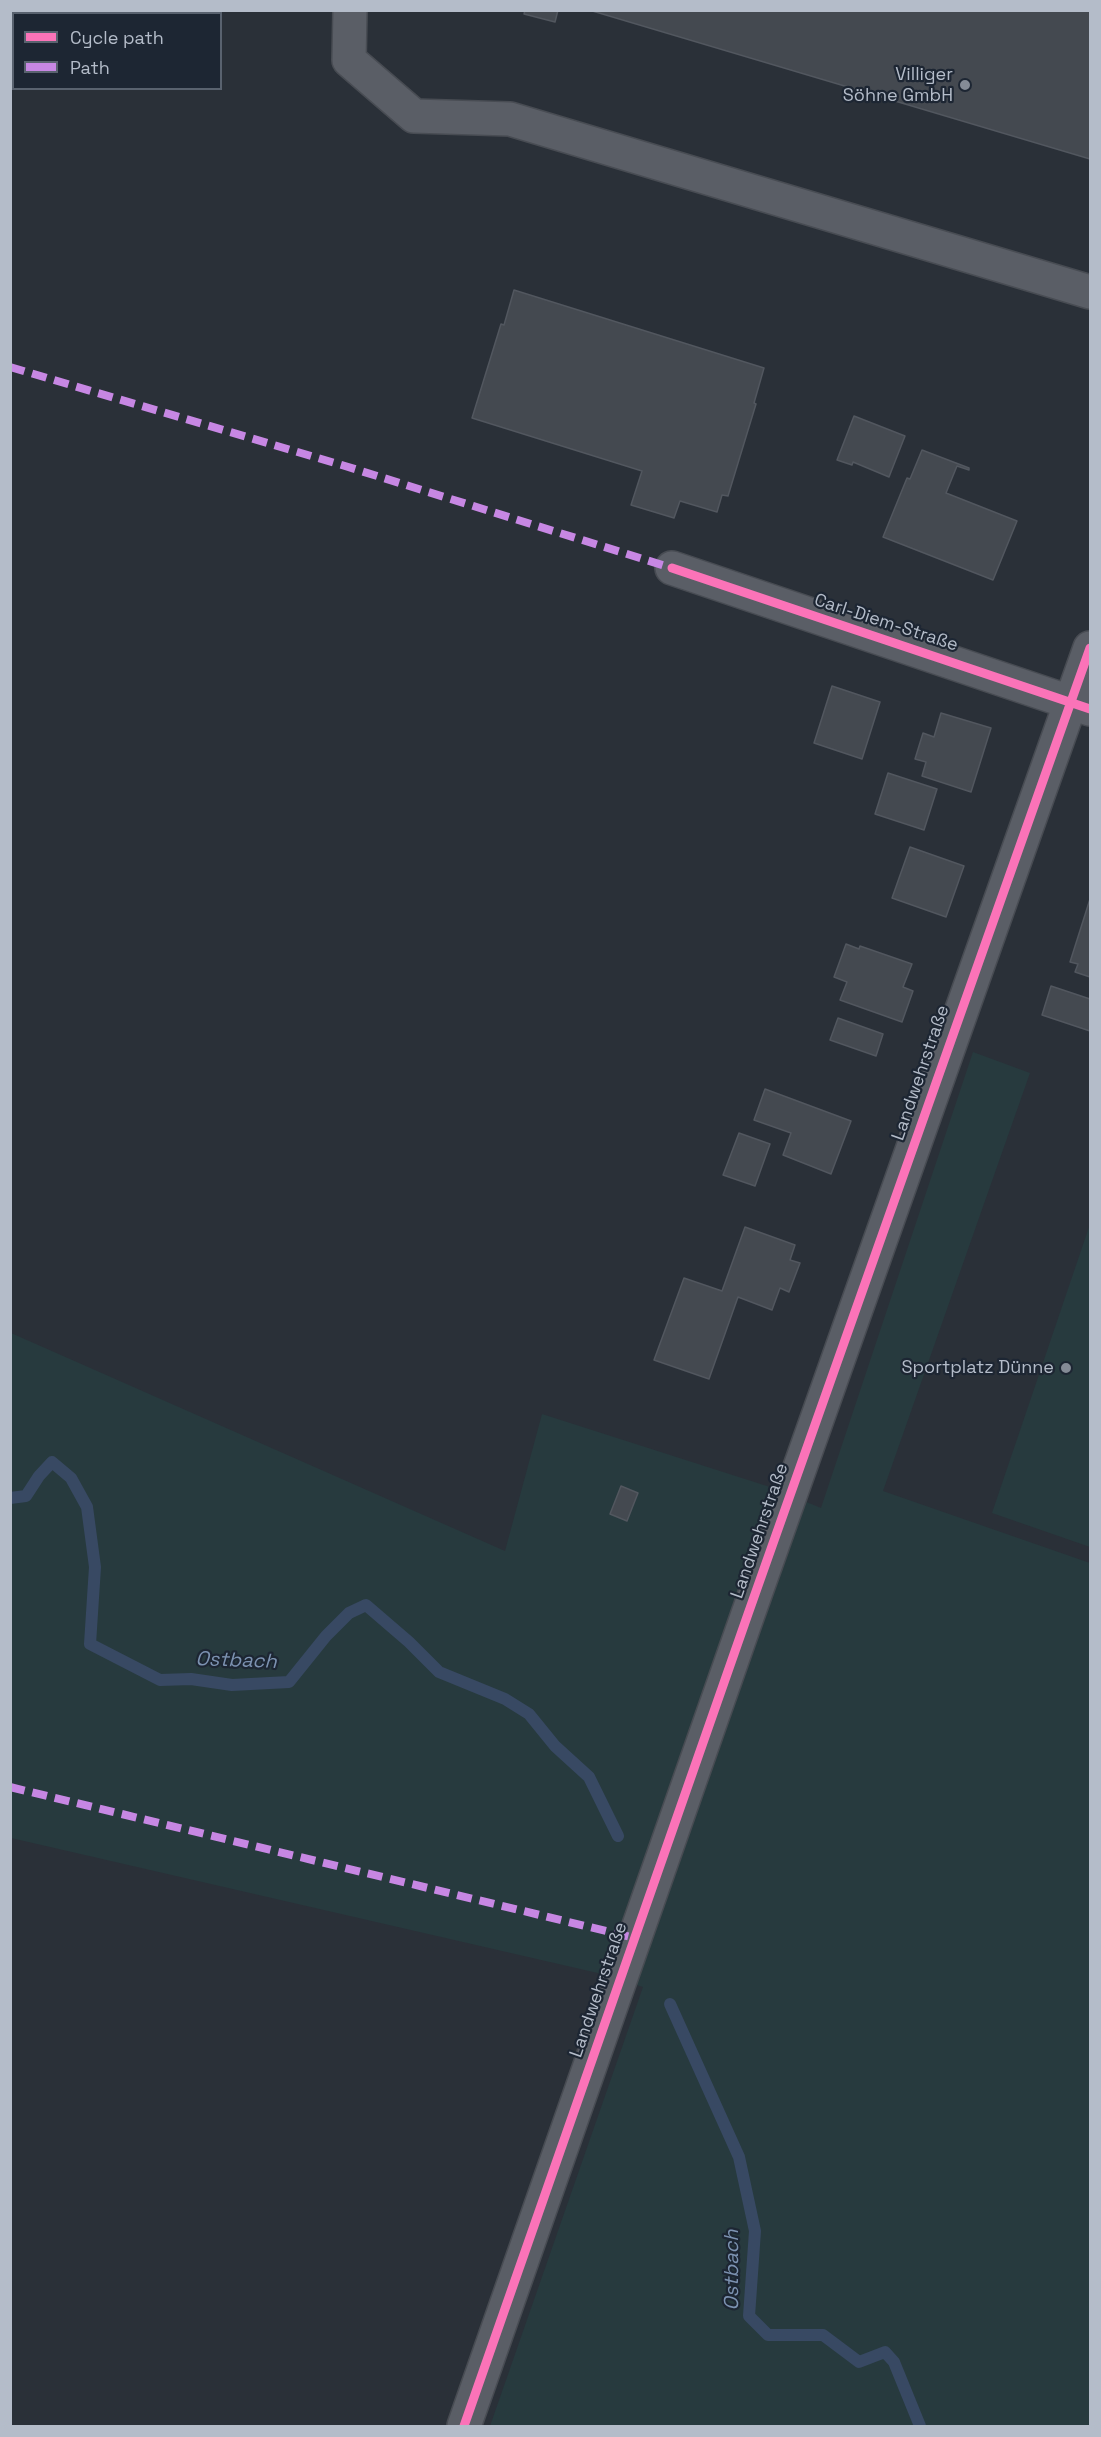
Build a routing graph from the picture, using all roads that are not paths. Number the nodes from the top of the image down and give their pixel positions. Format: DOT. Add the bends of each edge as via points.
graph roads {
  1 [pos="350,10"];
  2 [pos="1090,292"];
  3 [pos="672,568"];
  4 [pos="1090,648"];
  5 [pos="1080,705"];
  6 [pos="464,2427"];
  1 -- 2 [label="street" via="349,60 414,116 510,119"];
  3 -- 5 [label="street, Carl-Diem-Straße"];
  4 -- 5 [label="street, Landwehrstraße"];
  5 -- 6 [label="street, Landwehrstraße"];
}
